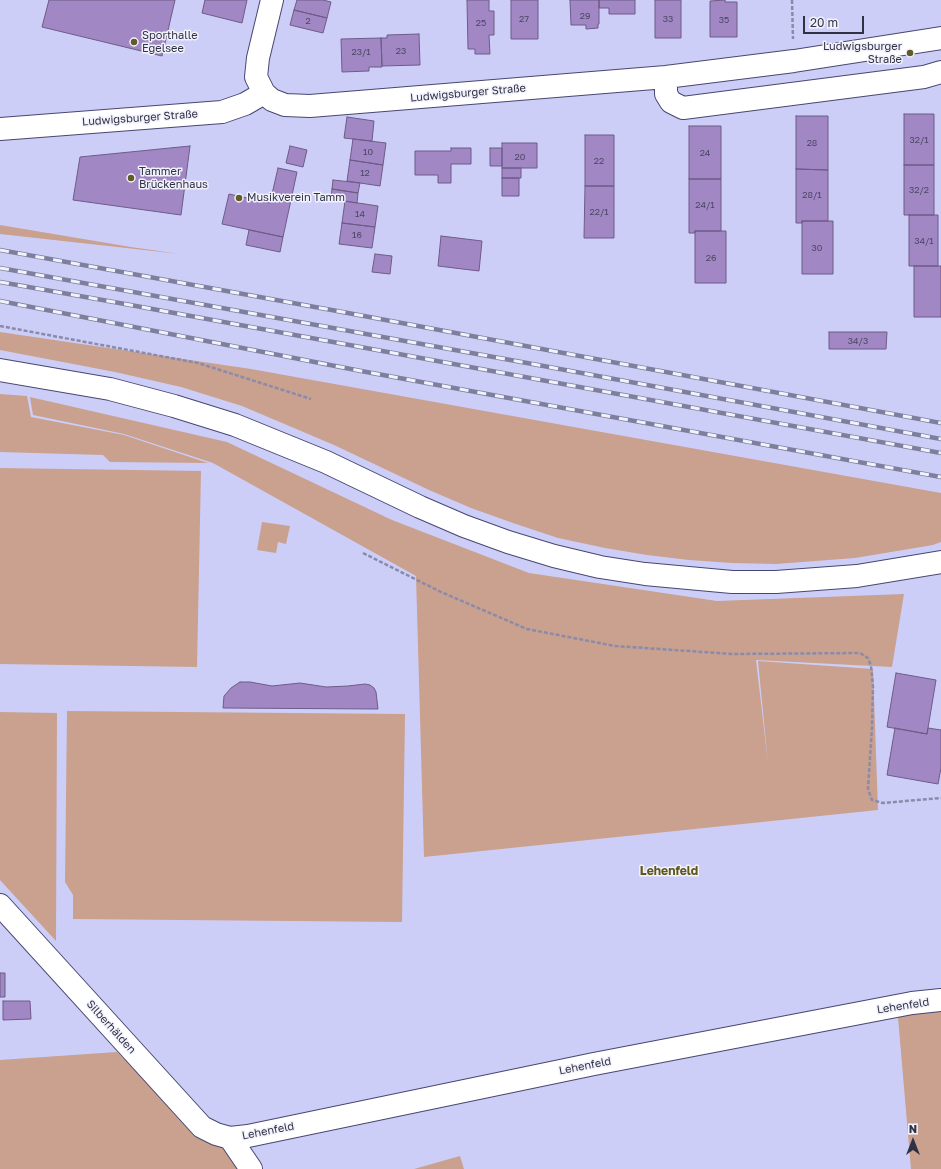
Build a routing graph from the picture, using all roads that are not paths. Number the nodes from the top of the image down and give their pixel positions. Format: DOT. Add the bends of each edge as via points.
graph roads {
  1 [pos="272,0"];
  2 [pos="941,38"];
  3 [pos="941,72"];
  4 [pos="666,77"];
  5 [pos="264,93"];
  6 [pos="0,129"];
  7 [pos="0,370"];
  8 [pos="941,562"];
  9 [pos="0,905"];
  10 [pos="941,1000"];
  11 [pos="230,1138"];
  12 [pos="251,1169"];
  1 -- 5 [label="street" via="256,77"];
  2 -- 4 [label="street, Ludwigsburger Straße" via="794,61"];
  3 -- 4 [label="street" via="924,77 683,108 671,102 666,94"];
  4 -- 5 [label="street, Ludwigsburger Straße" via="310,106 285,105 272,100"];
  5 -- 6 [label="street, Ludwigsburger Straße" via="245,104 222,112"];
  7 -- 8 [label="street" via="110,390 234,425 326,462 464,526 554,556 600,567 732,582 776,582 857,576"];
  9 -- 11 [label="street, Silberhälden" via="202,1127"];
  10 -- 11 [label="street, Lehenfeld" via="905,1004 594,1064"];
  11 -- 12 [label="street"];
}
